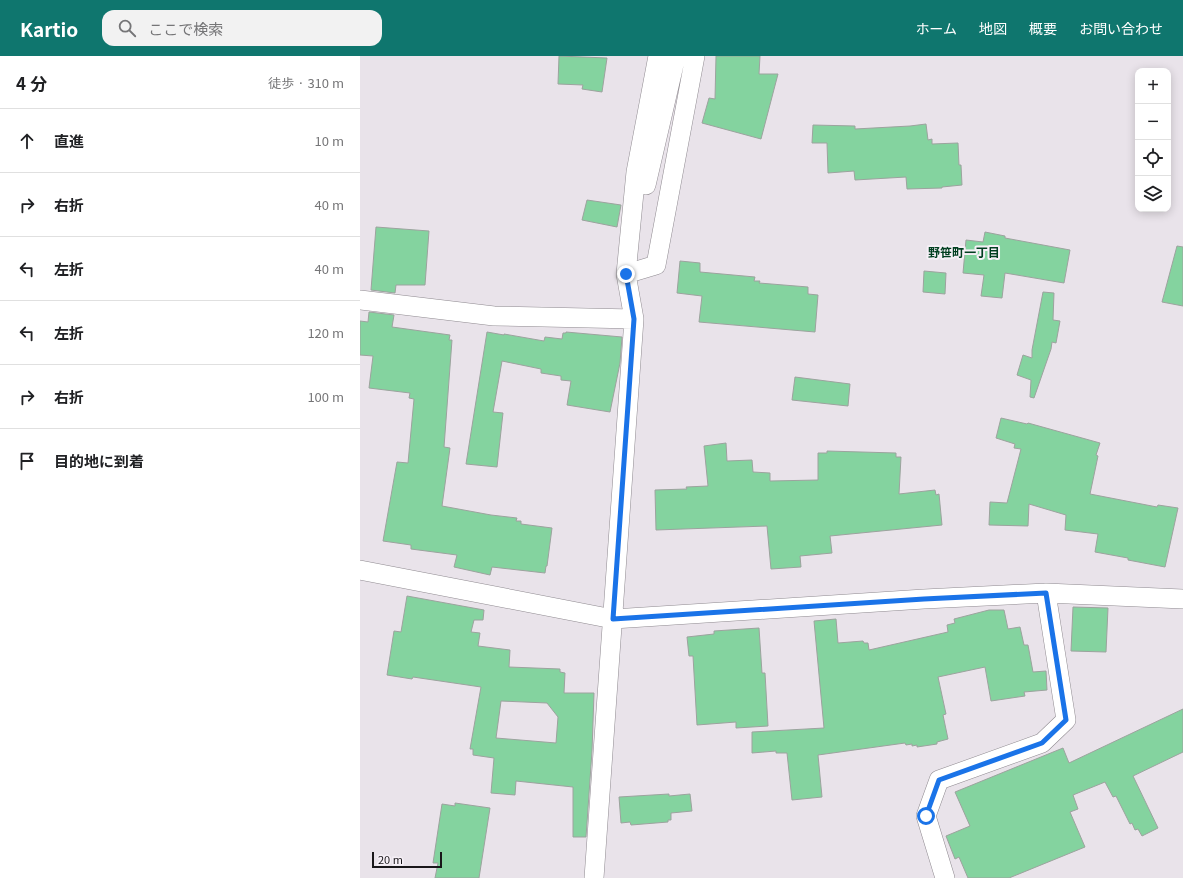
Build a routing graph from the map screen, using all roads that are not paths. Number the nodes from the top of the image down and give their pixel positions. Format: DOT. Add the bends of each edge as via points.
graph roads {
  1 [pos="658,56"];
  2 [pos="676,56"];
  3 [pos="694,56"];
  4 [pos="626,274"];
  5 [pos="360,300"];
  6 [pos="634,319"];
  7 [pos="360,570"];
  8 [pos="1046,593"];
  9 [pos="1183,599"];
  10 [pos="613,619"];
  11 [pos="594,878"];
  12 [pos="945,878"];
  1 -- 4 [label="street" via="636,172"];
  2 -- 4 [label="street"];
  3 -- 4 [label="street" via="656,265"];
  4 -- 6 [label="street"];
  5 -- 6 [label="street" via="494,316"];
  6 -- 10 [label="street"];
  7 -- 10 [label="street"];
  8 -- 9 [label="street"];
  8 -- 10 [label="street"];
  8 -- 12 [label="street" via="1066,720 1042,743 939,780 926,816"];
  10 -- 11 [label="street"];
}
